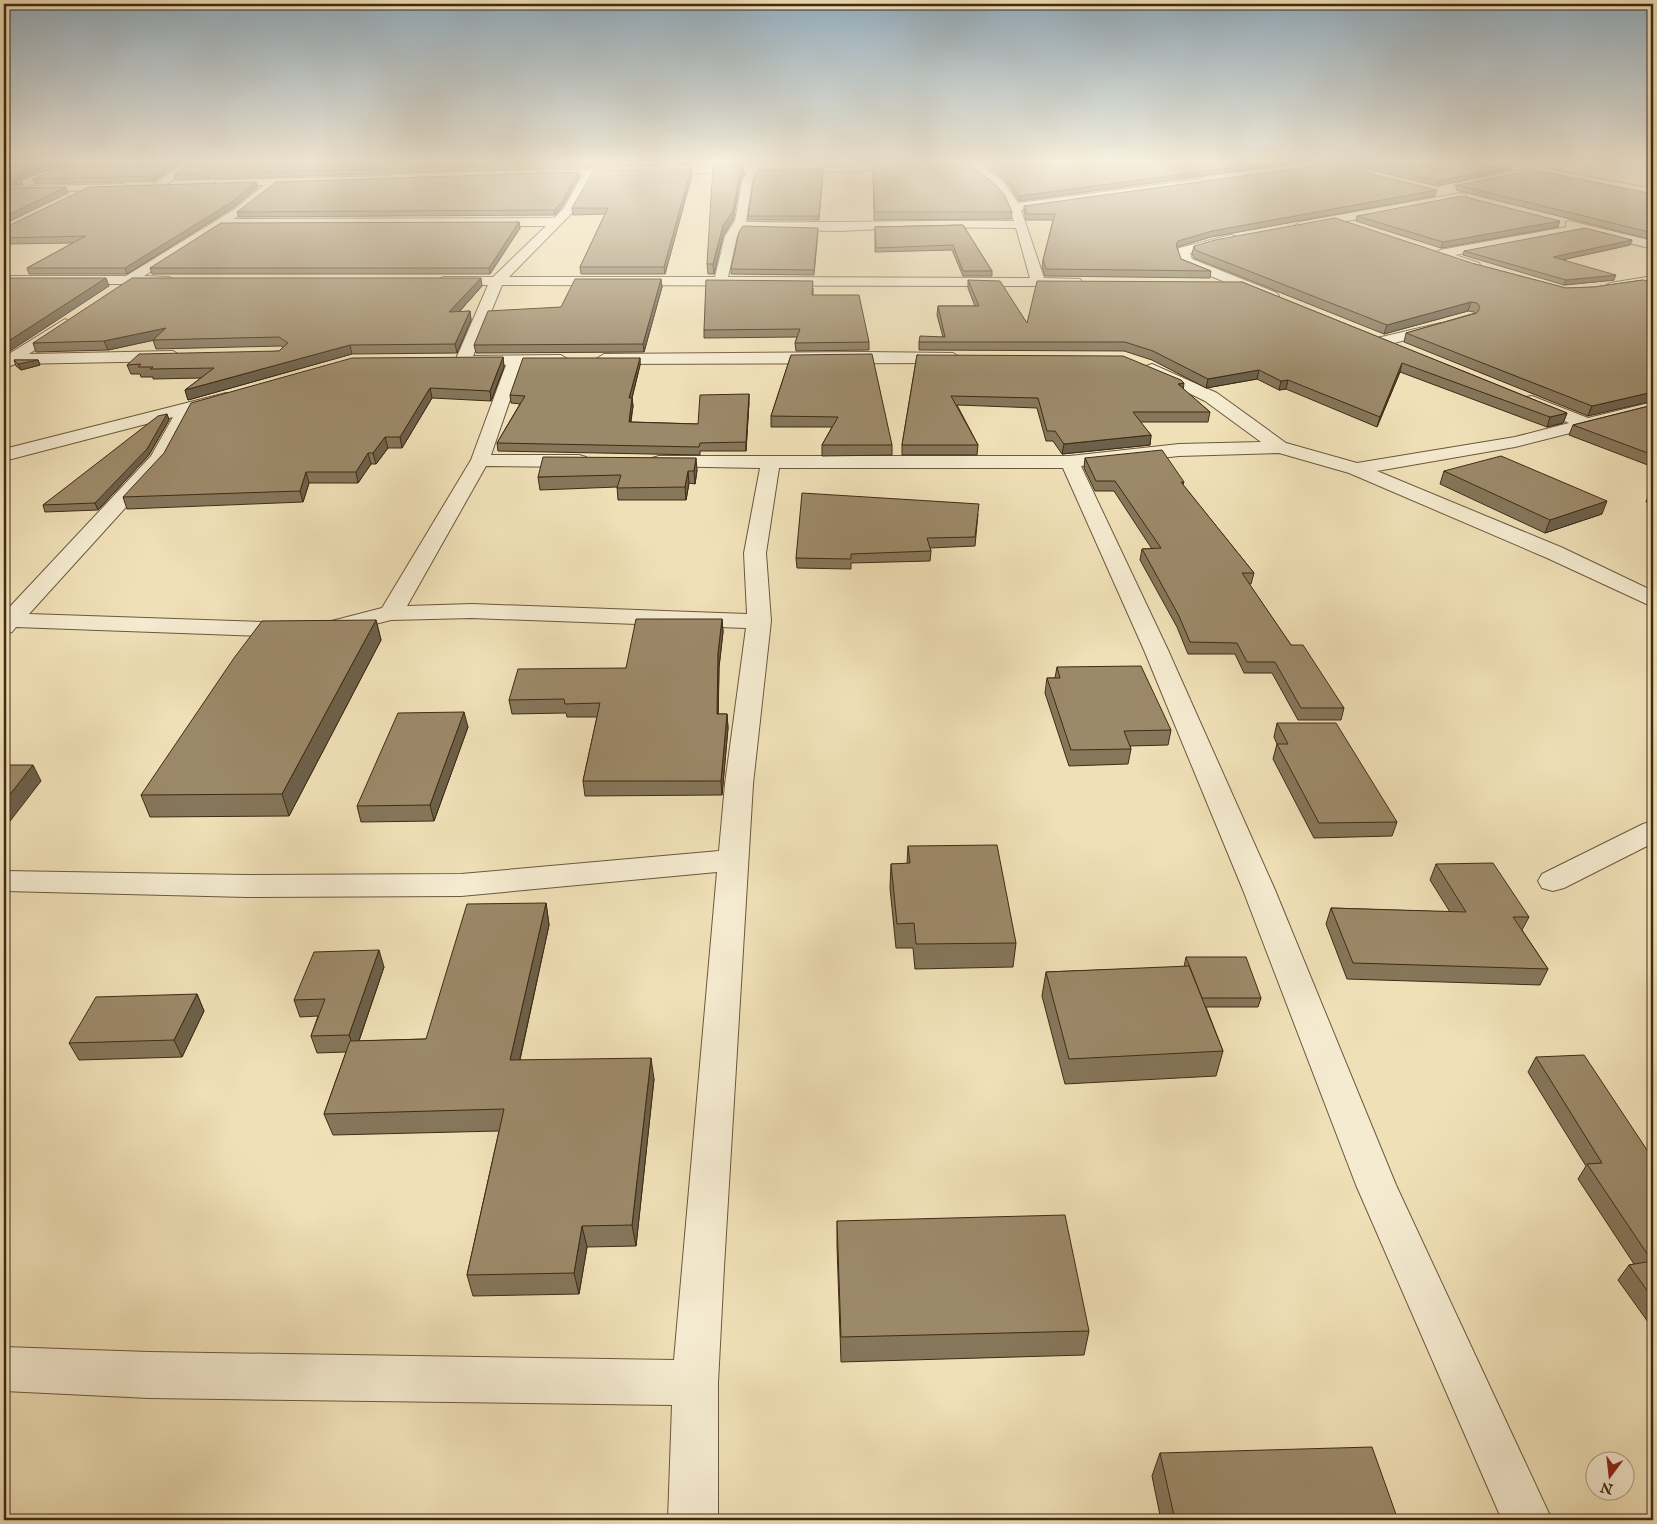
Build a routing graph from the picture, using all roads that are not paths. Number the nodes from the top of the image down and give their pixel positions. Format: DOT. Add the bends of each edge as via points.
graph roads {
  1 [pos="202,233"];
  2 [pos="546,233"];
  3 [pos="733,233"];
  4 [pos="1023,233"];
  5 [pos="1550,233"];
  6 [pos="1603,233"];
  7 [pos="1239,237"];
  8 [pos="1653,245"];
  9 [pos="1486,270"];
  10 [pos="4,280"];
  11 [pos="130,280"];
  12 [pos="177,280"];
  13 [pos="721,280"];
  14 [pos="1653,280"];
  15 [pos="429,281"];
  16 [pos="497,281"];
  17 [pos="1038,281"];
  18 [pos="1086,282"];
  19 [pos="1203,283"];
  20 [pos="1242,284"];
  21 [pos="1600,289"];
  22 [pos="106,295"];
  23 [pos="1285,302"];
  24 [pos="75,316"];
  25 [pos="1456,322"];
  26 [pos="1364,334"];
  27 [pos="1382,341"];
  28 [pos="1409,352"];
  29 [pos="192,355"];
  30 [pos="592,359"];
  31 [pos="970,359"];
  32 [pos="573,360"];
  33 [pos="443,361"];
  34 [pos="463,361"];
  35 [pos="516,361"];
  36 [pos="8,362"];
  37 [pos="1138,362"];
  38 [pos="244,394"];
  39 [pos="1520,396"];
  40 [pos="187,407"];
  41 [pos="1653,408"];
  42 [pos="1584,423"];
  43 [pos="1280,447"];
  44 [pos="4,455"];
  45 [pos="480,460"];
  46 [pos="600,462"];
  47 [pos="640,462"];
  48 [pos="1070,462"];
  49 [pos="770,464"];
  50 [pos="1356,469"];
  51 [pos="1653,600"];
  52 [pos="392,613"];
  53 [pos="759,621"];
  54 [pos="6,622"];
  55 [pos="1653,831"];
  56 [pos="734,860"];
  57 [pos="4,881"];
  58 [pos="1553,881"];
  59 [pos="4,1369"];
  60 [pos="695,1383"];
  61 [pos="693,1520"];
  62 [pos="1527,1520"];
  1 -- 11 [label="street"];
  2 -- 16 [label="street"];
  3 -- 13 [label="street"];
  4 -- 17 [label="street"];
  5 -- 9 [label="street" via="1436,252"];
  6 -- 8 [label="street"];
  7 -- 20 [label="street" via="1183,251 1186,261"];
  10 -- 11 [label="street"];
  11 -- 12 [label="street"];
  11 -- 22 [label="street"];
  13 -- 16 [label="street"];
  13 -- 17 [label="street"];
  14 -- 21 [label="street"];
  15 -- 16 [label="street"];
  16 -- 34 [label="street"];
  17 -- 18 [label="street"];
  19 -- 20 [label="street"];
  20 -- 23 [label="street"];
  24 -- 36 [label="street"];
  25 -- 27 [label="street"];
  26 -- 27 [label="street"];
  27 -- 28 [label="street"];
  29 -- 36 [label="street"];
  30 -- 31 [label="street"];
  32 -- 35 [label="street"];
  33 -- 34 [label="street"];
  34 -- 35 [label="street"];
  35 -- 45 [label="street"];
  37 -- 43 [label="street" via="1211,397"];
  38 -- 40 [label="street"];
  39 -- 42 [label="street"];
  40 -- 44 [label="street"];
  40 -- 54 [label="street" via="159,459"];
  41 -- 42 [label="street"];
  42 -- 50 [label="street" via="1515,442"];
  43 -- 48 [label="street" via="1179,450"];
  43 -- 50 [label="street"];
  45 -- 46 [label="street"];
  45 -- 52 [label="street"];
  47 -- 49 [label="street"];
  48 -- 49 [label="street"];
  48 -- 62 [label="street" via="1156,650 1259,890 1376,1185"];
  49 -- 53 [label="street" via="755,554"];
  50 -- 51 [label="street" via="1555,553"];
  52 -- 53 [label="street" via="472,611"];
  52 -- 54 [label="street" via="320,631"];
  53 -- 56 [label="street" via="739,784"];
  55 -- 58 [label="street"];
  56 -- 57 [label="street" via="461,885 247,886"];
  56 -- 60 [label="street"];
  59 -- 60 [label="street" via="159,1375"];
  60 -- 61 [label="street"];
}
